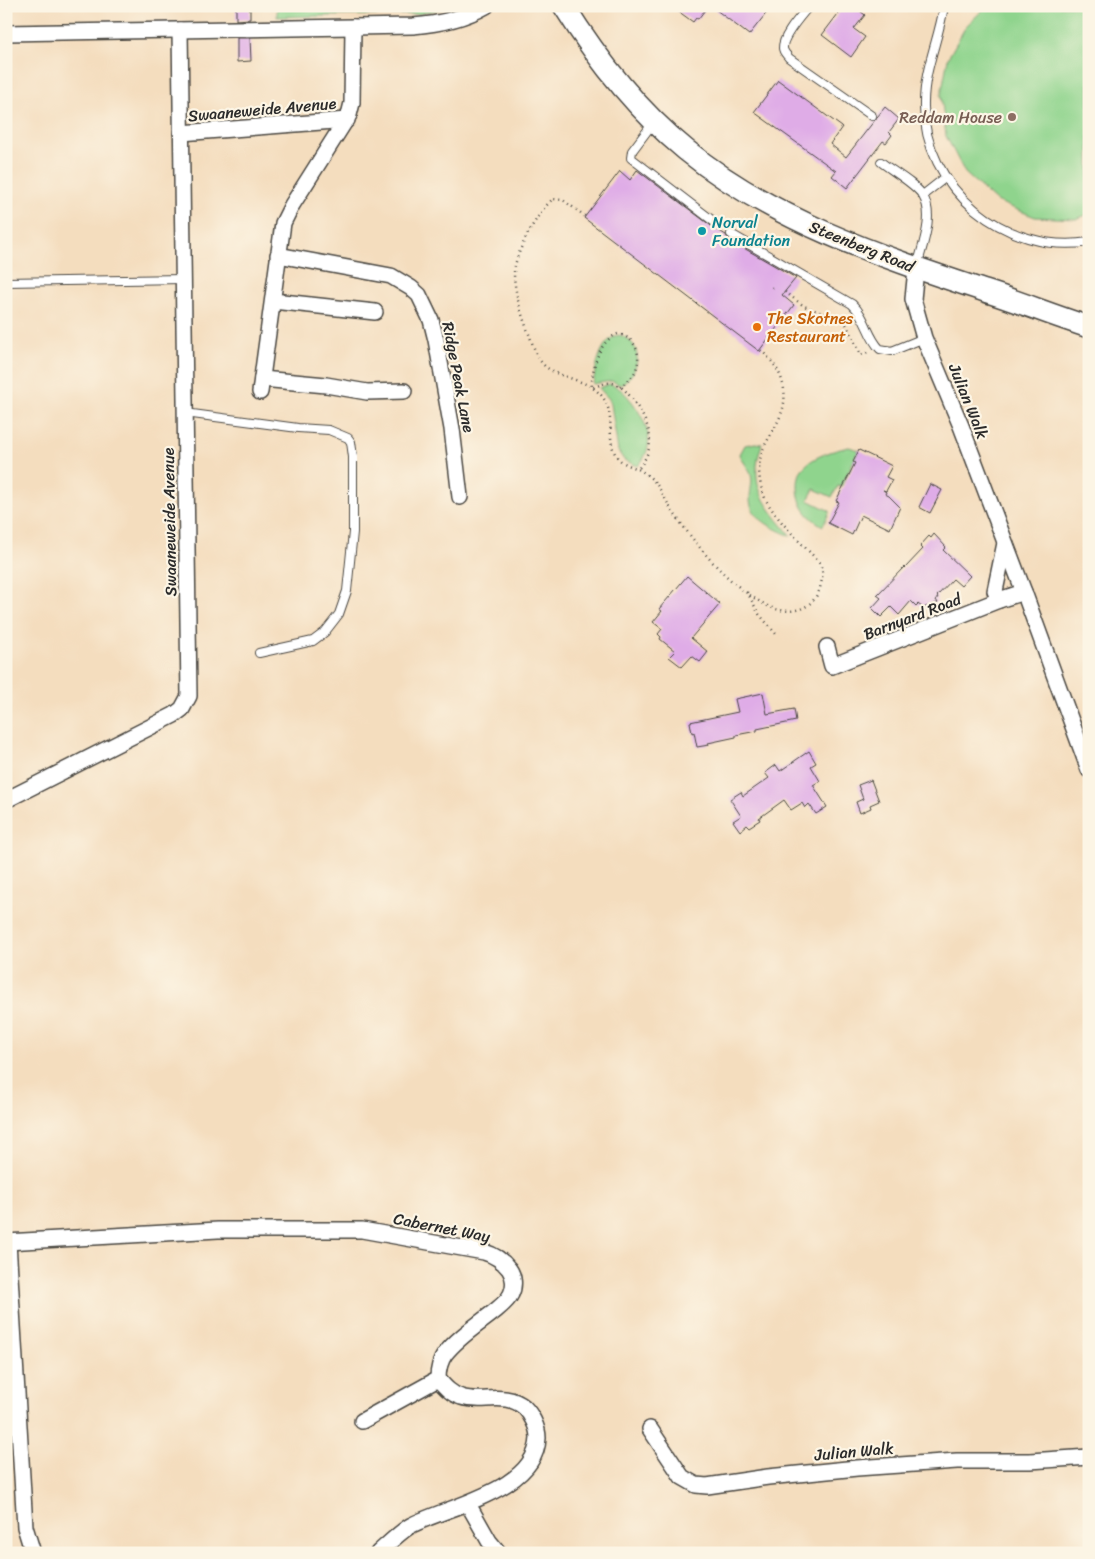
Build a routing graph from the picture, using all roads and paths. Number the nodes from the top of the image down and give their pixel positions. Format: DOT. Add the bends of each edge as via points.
graph roads {
  1 [pos="486,6"];
  2 [pos="564,6"];
  3 [pos="809,6"];
  4 [pos="944,6"];
  5 [pos="353,27"];
  6 [pos="180,30"];
  7 [pos="6,33"];
  8 [pos="872,116"];
  9 [pos="347,120"];
  10 [pos="654,121"];
  11 [pos="181,133"];
  12 [pos="881,162"];
  13 [pos="946,177"];
  14 [pos="923,195"];
  15 [pos="585,216"];
  16 [pos="716,224"];
  17 [pos="731,234"];
  18 [pos="1089,242"];
  19 [pos="278,255"];
  20 [pos="916,269"];
  21 [pos="183,279"];
  22 [pos="6,282"];
  23 [pos="775,284"];
  24 [pos="772,288"];
  25 [pos="784,292"];
  26 [pos="273,301"];
  27 [pos="375,312"];
  28 [pos="1089,327"];
  29 [pos="924,338"];
  30 [pos="760,350"];
  31 [pos="875,355"];
  32 [pos="620,387"];
  33 [pos="592,388"];
  34 [pos="404,391"];
  35 [pos="185,413"];
  36 [pos="638,469"];
  37 [pos="460,497"];
  38 [pos="1005,543"];
  39 [pos="747,592"];
  40 [pos="1024,592"];
  41 [pos="999,600"];
  42 [pos="776,634"];
  43 [pos="827,646"];
  44 [pos="259,653"];
  45 [pos="1089,770"];
  46 [pos="6,800"];
  47 [pos="7,1242"];
  48 [pos="438,1379"];
  49 [pos="362,1421"];
  50 [pos="650,1429"];
  51 [pos="1089,1457"];
  52 [pos="468,1504"];
  53 [pos="33,1553"];
  54 [pos="378,1553"];
  55 [pos="499,1553"];
  1 -- 5 [label="street" via="465,16 433,24"];
  2 -- 10 [label="main road, Steenberg Road" via="597,56"];
  3 -- 8 [label="lane" via="785,39 785,53"];
  4 -- 13 [label="lane" via="926,76 924,105 931,144"];
  5 -- 6 [label="street"];
  5 -- 9 [label="street" via="352,103"];
  6 -- 7 [label="street"];
  6 -- 11 [label="street, Swaaneweide Avenue"];
  9 -- 11 [label="street, Swaaneweide Avenue"];
  9 -- 19 [label="street" via="287,213"];
  10 -- 16 [label="lane" via="632,151 631,158"];
  10 -- 20 [label="main road, Steenberg Road" via="686,150 762,201 841,240"];
  11 -- 21 [label="street, Swaaneweide Avenue"];
  12 -- 14 [label="lane"];
  13 -- 14 [label="lane"];
  13 -- 18 [label="lane" via="976,211 1008,231 1047,243"];
  14 -- 20 [label="lane" via="928,210 927,225"];
  15 -- 33 [label="path" via="563,200 553,199 546,204 530,231 514,273 524,319 536,352 546,367"];
  17 -- 29 [label="lane" via="852,304 864,317 880,349 892,351"];
  19 -- 26 [label="street"];
  19 -- 37 [label="street, Ridge Peak Lane" via="391,276 418,295 431,320 436,340"];
  20 -- 28 [label="main road, Steenberg Road"];
  20 -- 29 [label="street, Julian Walk" via="913,299"];
  21 -- 22 [label="lane"];
  21 -- 35 [label="street, Swaaneweide Avenue"];
  23 -- 24 [label="path"];
  25 -- 31 [label="path" via="804,306 845,322 861,355 870,351"];
  26 -- 27 [label="street"];
  26 -- 34 [label="street" via="261,386 326,385 367,392"];
  29 -- 38 [label="street, Julian Walk"];
  30 -- 39 [label="path" via="771,359 784,387 779,421 761,456 759,475 765,500 823,569 820,590 812,603 797,610 776,610"];
  32 -- 33 [label="path" via="608,382"];
  32 -- 33 [label="path" via="635,373 639,358 637,347 624,335 618,334 607,340 602,349"];
  32 -- 36 [label="path" via="644,416 650,430 646,458"];
  33 -- 36 [label="path" via="601,395 610,413 613,449 618,458"];
  35 -- 44 [label="lane" via="329,430 351,442 353,532 347,591 339,614 313,641"];
  35 -- 46 [label="street, Swaaneweide Avenue" via="190,689 187,702 174,716"];
  36 -- 39 [label="path" via="653,480 688,534 709,559"];
  38 -- 40 [label="street, Julian Walk"];
  38 -- 41 [label="street" via="995,591"];
  39 -- 42 [label="path" via="759,614"];
  40 -- 41 [label="street, Barnyard Road"];
  40 -- 45 [label="street, Julian Walk"];
  41 -- 43 [label="street, Barnyard Road" via="832,666"];
  47 -- 48 [label="street, Cabernet Way" via="218,1230 362,1230 494,1255 511,1272 514,1279 512,1294 448,1350 440,1363"];
  47 -- 53 [label="street" via="25,1527"];
  48 -- 49 [label="street"];
  48 -- 52 [label="street" via="452,1393 464,1398 500,1398 522,1406 529,1413 538,1434 534,1456 528,1465 495,1490"];
  50 -- 51 [label="street, Julian Walk" via="682,1477 696,1485 707,1486 867,1467"];
  52 -- 54 [label="street" via="410,1527"];
  52 -- 55 [label="street"];
}
